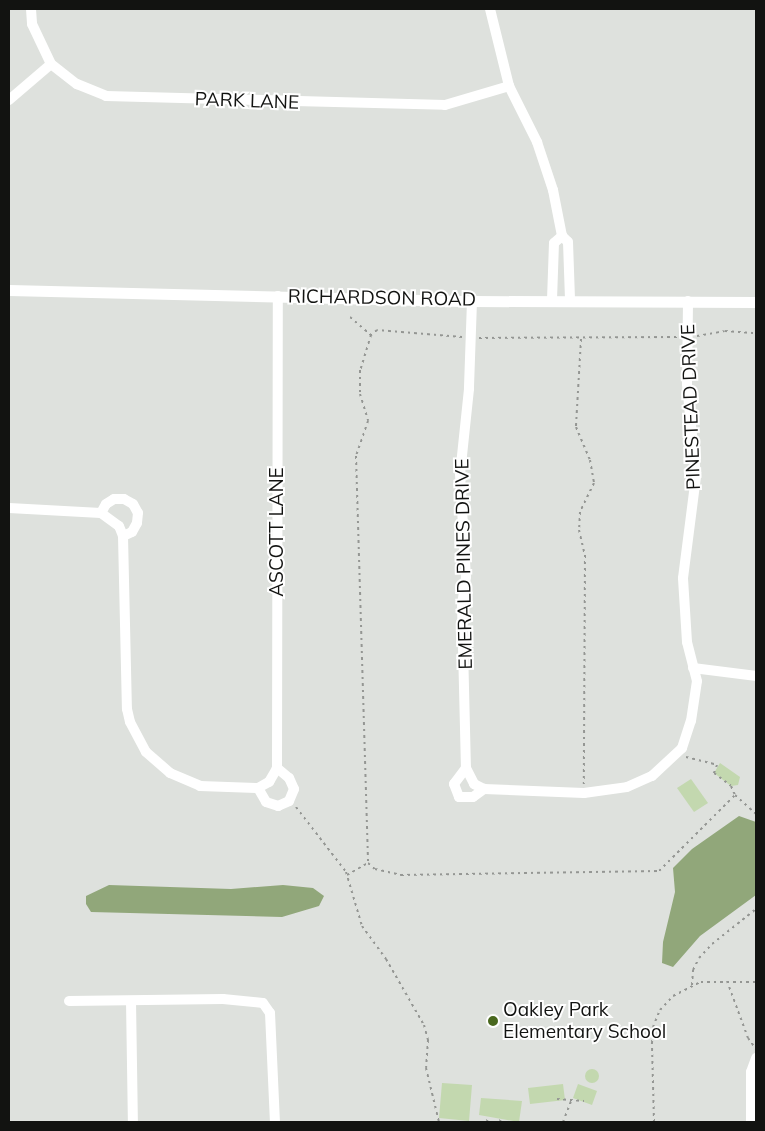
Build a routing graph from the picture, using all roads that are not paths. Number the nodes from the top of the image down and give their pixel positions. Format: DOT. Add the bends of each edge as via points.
graph roads {
  1 [pos="31,9"];
  2 [pos="490,9"];
  3 [pos="51,64"];
  4 [pos="509,86"];
  5 [pos="9,100"];
  6 [pos="562,236"];
  7 [pos="9,290"];
  8 [pos="278,296"];
  9 [pos="552,300"];
  10 [pos="570,300"];
  11 [pos="472,301"];
  12 [pos="688,301"];
  13 [pos="756,302"];
  14 [pos="9,508"];
  15 [pos="101,513"];
  16 [pos="123,536"];
  17 [pos="693,668"];
  18 [pos="756,676"];
  19 [pos="277,768"];
  20 [pos="466,768"];
  21 [pos="479,786"];
  22 [pos="258,788"];
  23 [pos="69,1001"];
  24 [pos="131,1001"];
  25 [pos="756,1055"];
  26 [pos="133,1122"];
  27 [pos="275,1122"];
  28 [pos="751,1122"];
  1 -- 3 [label="street, PARK LANE" via="32,24"];
  2 -- 4 [label="street"];
  3 -- 4 [label="street, PARK LANE" via="77,84 106,96 445,105"];
  3 -- 5 [label="street"];
  4 -- 6 [label="street" via="537,142 553,190"];
  6 -- 9 [label="street" via="554,243"];
  6 -- 10 [label="street" via="568,242 570,254"];
  7 -- 8 [label="street, RICHARDSON ROAD"];
  8 -- 11 [label="street, RICHARDSON ROAD"];
  8 -- 19 [label="street, ASCOTT LANE"];
  9 -- 10 [label="street, RICHARDSON ROAD"];
  9 -- 11 [label="street, RICHARDSON ROAD"];
  10 -- 12 [label="street, RICHARDSON ROAD"];
  11 -- 20 [label="street, EMERALD PINES DRIVE" via="460,474 466,577 462,606"];
  12 -- 13 [label="street, RICHARDSON ROAD"];
  12 -- 17 [label="street, PINESTEAD DRIVE" via="687,384 696,476 683,578 684,613"];
  14 -- 15 [label="street"];
  15 -- 16 [label="street" via="118,526"];
  15 -- 16 [label="street" via="114,499 124,499 133,504 138,513 137,523 132,532"];
  16 -- 22 [label="street" via="126,696 130,722 146,752 170,773 200,786"];
  17 -- 18 [label="street"];
  17 -- 21 [label="street, PINESTEAD DRIVE" via="697,681 695,704 682,748 652,776 627,787 584,793"];
  19 -- 22 [label="street" via="270,782"];
  19 -- 22 [label="street" via="289,778 294,789 290,799 278,806 266,802"];
  20 -- 21 [label="street, EMERALD PINES DRIVE"];
  20 -- 21 [label="street, EMERALD PINES DRIVE" via="458,776 455,791 466,799 474,797"];
  23 -- 24 [label="street"];
  24 -- 26 [label="street"];
  24 -- 27 [label="street" via="223,999 263,1003 270,1013"];
  25 -- 28 [label="street" via="752,1072"];
}
